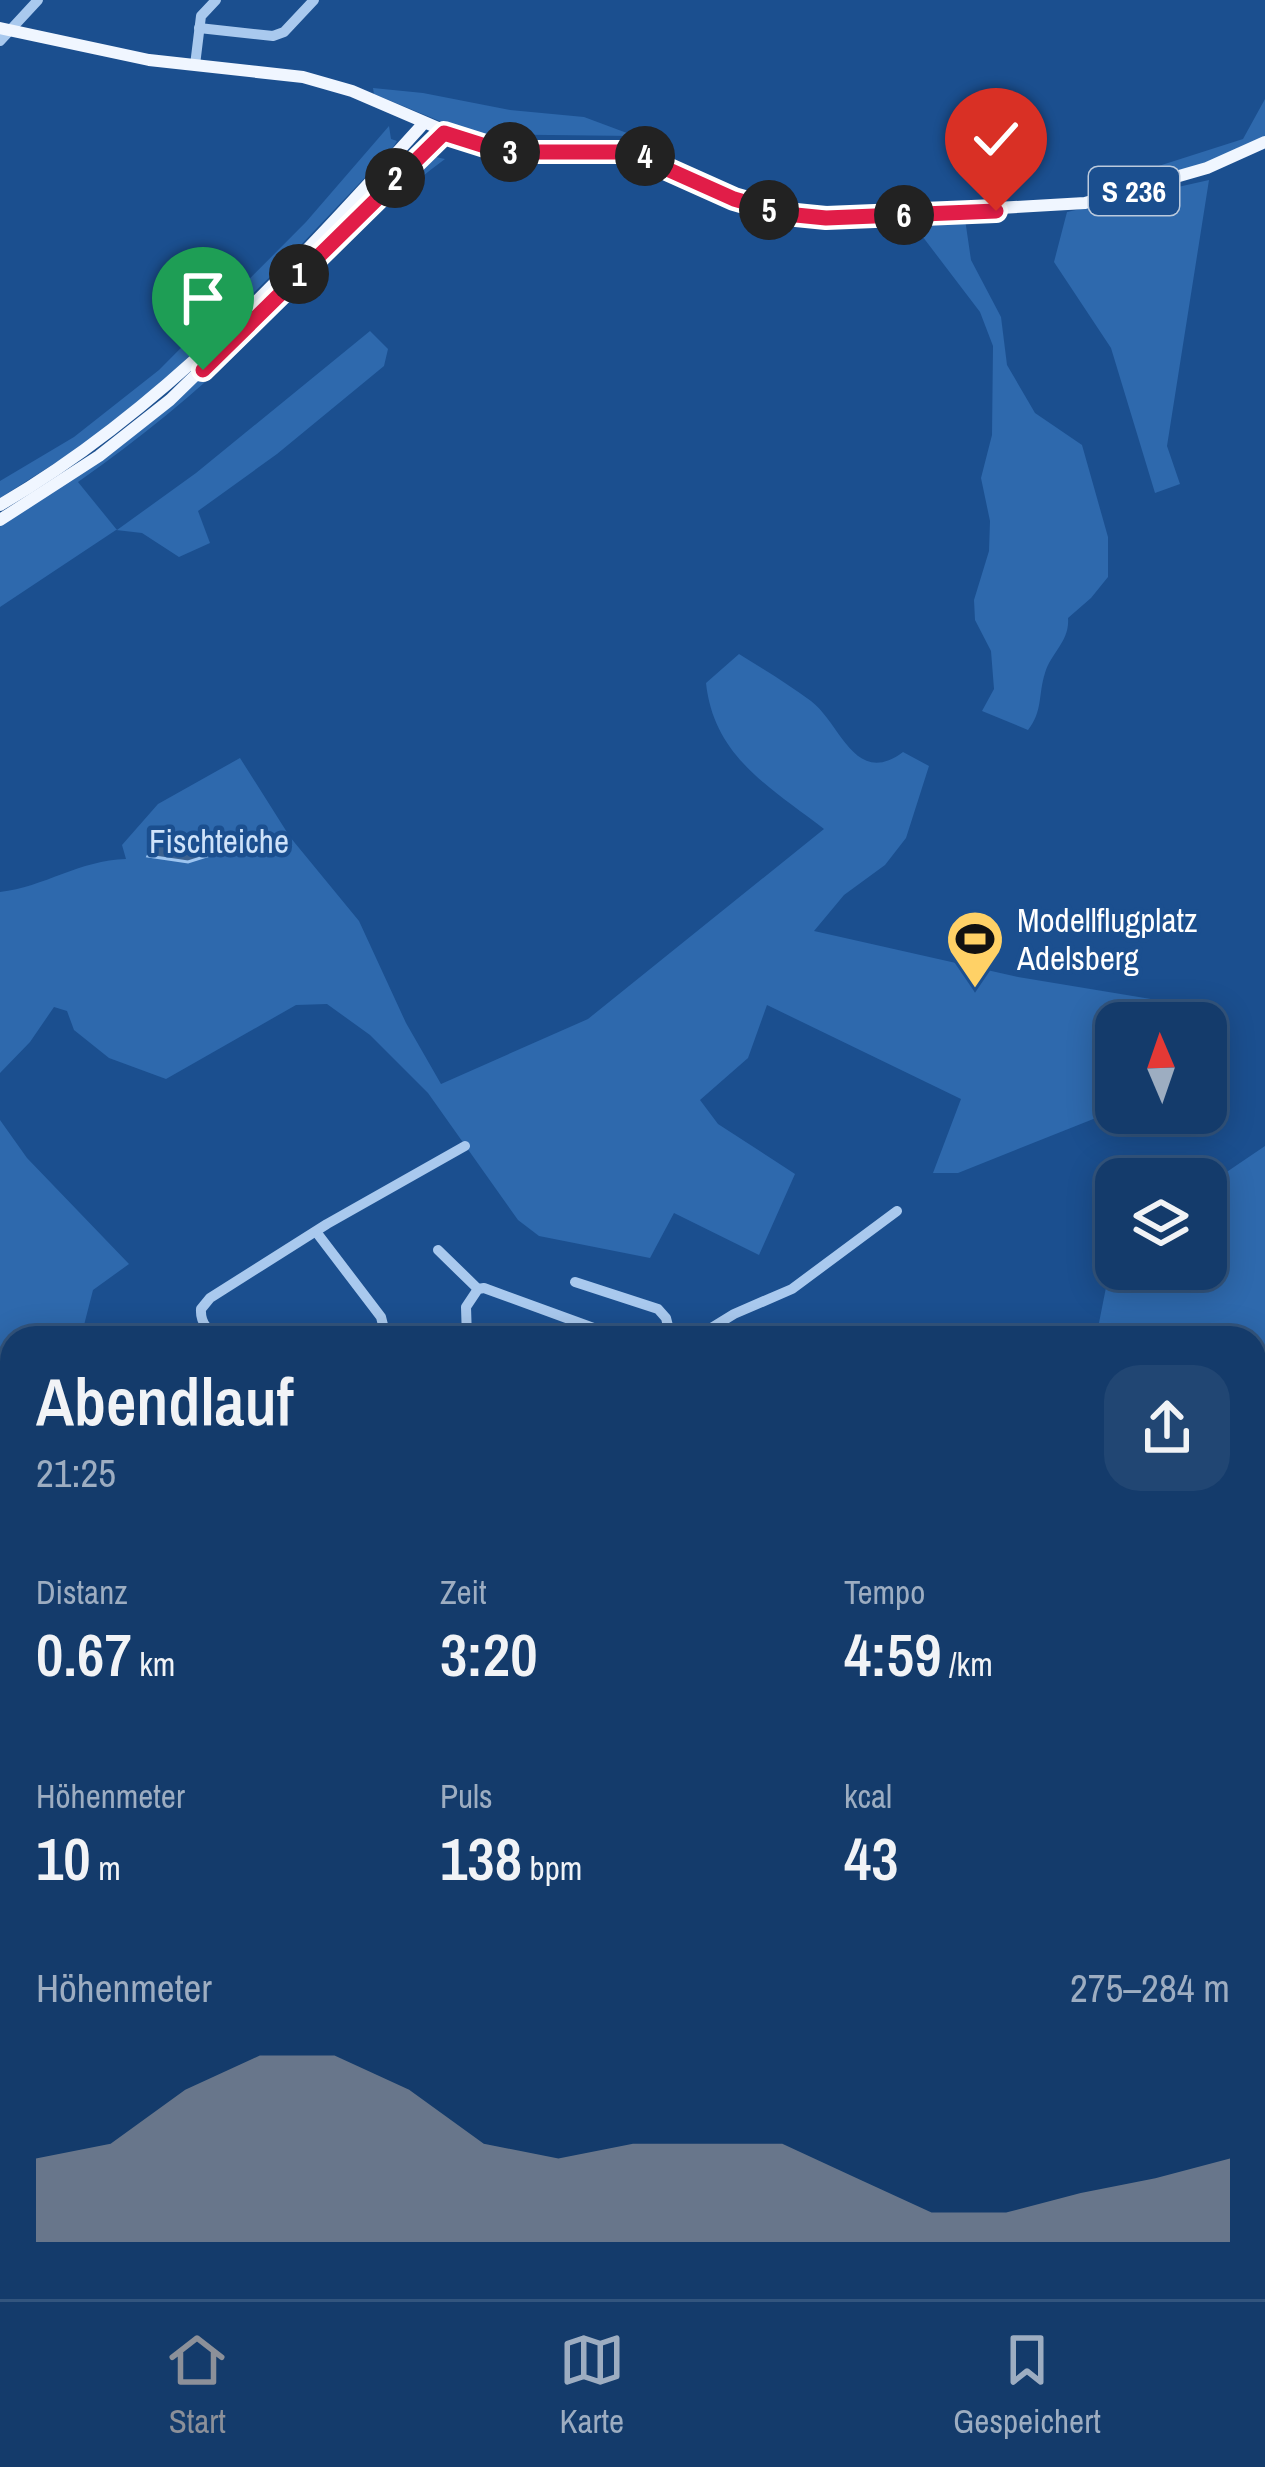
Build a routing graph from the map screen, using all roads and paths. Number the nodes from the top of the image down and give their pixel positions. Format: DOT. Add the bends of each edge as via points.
graph roads {
  1 [pos="38,0"];
  2 [pos="216,0"];
  3 [pos="314,0"];
  4 [pos="200,28"];
  5 [pos="6,29"];
  6 [pos="0,41"];
  7 [pos="195,65"];
  8 [pos="424,124"];
  9 [pos="444,133"];
  10 [pos="1265,142"];
  11 [pos="0,505"];
  12 [pos="0,520"];
  13 [pos="465,1146"];
  14 [pos="897,1210"];
  15 [pos="317,1233"];
  16 [pos="439,1250"];
  17 [pos="575,1282"];
  18 [pos="478,1289"];
  19 [pos="205,1326"];
  20 [pos="383,1326"];
  21 [pos="467,1326"];
  22 [pos="589,1326"];
  23 [pos="668,1326"];
  24 [pos="714,1326"];
  1 -- 5 [label="street"];
  2 -- 4 [label="street"];
  3 -- 4 [label="street" via="273,36"];
  4 -- 7 [label="street"];
  5 -- 6 [label="street"];
  5 -- 7 [label="main road, S 236"];
  7 -- 8 [label="main road, S 236" via="315,80"];
  8 -- 9 [label="main road, S 236"];
  8 -- 11 [label="main road" via="181,373 92,446"];
  9 -- 10 [label="main road, S 236" via="504,152 629,152 761,208 826,218 1085,203 1165,183"];
  9 -- 12 [label="main road" via="170,400"];
  13 -- 15 [label="street"];
  14 -- 24 [label="street" via="792,1289"];
  15 -- 19 [label="street" via="206,1301"];
  15 -- 20 [label="street"];
  16 -- 18 [label="street"];
  17 -- 23 [label="street" via="658,1309"];
  18 -- 21 [label="street" via="466,1306"];
  18 -- 22 [label="street"];
}
